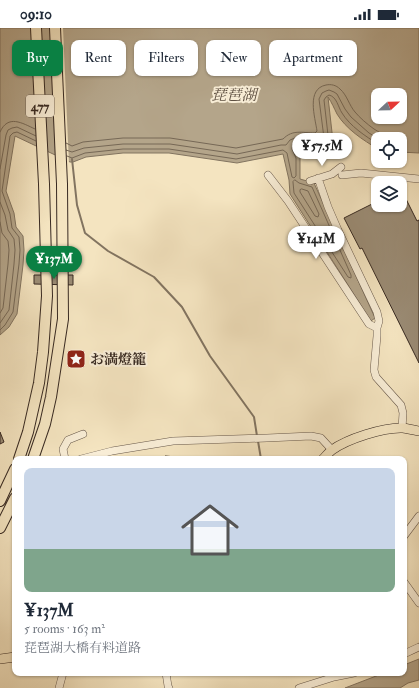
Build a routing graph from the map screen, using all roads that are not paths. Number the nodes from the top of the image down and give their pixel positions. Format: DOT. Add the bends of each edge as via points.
graph roads {
  1 [pos="36,28"];
  2 [pos="55,28"];
  3 [pos="341,167"];
  4 [pos="268,175"];
  5 [pos="342,175"];
  6 [pos="318,178"];
  7 [pos="419,179"];
  8 [pos="310,181"];
  9 [pos="377,328"];
  10 [pos="402,428"];
  11 [pos="419,431"];
  12 [pos="83,434"];
  13 [pos="332,450"];
  14 [pos="20,456"];
  15 [pos="34,456"];
  16 [pos="64,456"];
  17 [pos="93,456"];
  18 [pos="326,456"];
  19 [pos="12,475"];
  20 [pos="0,501"];
  21 [pos="12,504"];
  22 [pos="419,516"];
  23 [pos="0,528"];
  24 [pos="407,532"];
  25 [pos="407,586"];
  26 [pos="419,603"];
  27 [pos="419,647"];
  28 [pos="407,653"];
  29 [pos="12,657"];
  30 [pos="0,659"];
  31 [pos="62,676"];
  32 [pos="166,676"];
  33 [pos="339,676"];
  34 [pos="59,688"];
  35 [pos="169,688"];
  36 [pos="299,688"];
  1 -- 14 [label="highway, 477" via="47,296 43,352 35,402"];
  2 -- 15 [label="highway, 477" via="62,184 63,319 51,397"];
  3 -- 6 [label="street" via="332,174"];
  4 -- 9 [label="street" via="369,324"];
  5 -- 7 [label="street" via="361,173"];
  6 -- 8 [label="street"];
  6 -- 9 [label="street" via="338,230 377,312"];
  9 -- 10 [label="street" via="374,370 376,377 401,405"];
  10 -- 11 [label="main road"];
  10 -- 13 [label="main road" via="368,434"];
  12 -- 16 [label="street" via="68,440 62,449"];
  13 -- 17 [label="street" via="321,438 311,436 173,441"];
  13 -- 18 [label="main road"];
  19 -- 20 [label="highway"];
  21 -- 23 [label="highway"];
  22 -- 24 [label="street"];
  25 -- 26 [label="street"];
  27 -- 28 [label="street"];
  29 -- 30 [label="main road"];
  31 -- 34 [label="street"];
  32 -- 35 [label="street"];
  33 -- 36 [label="street"];
}
